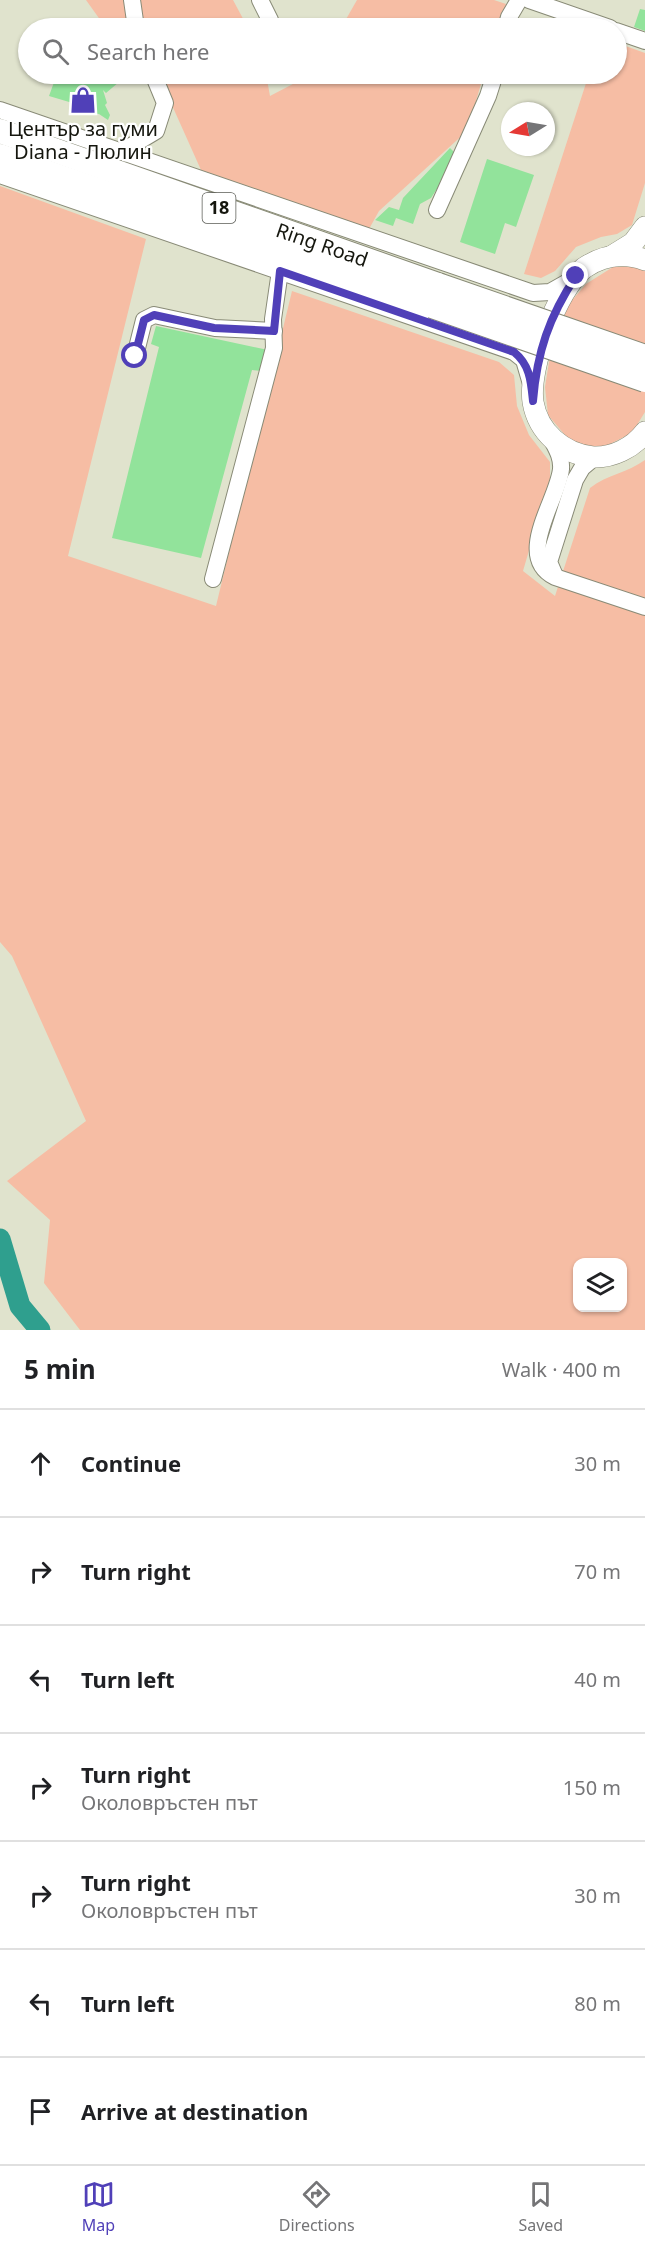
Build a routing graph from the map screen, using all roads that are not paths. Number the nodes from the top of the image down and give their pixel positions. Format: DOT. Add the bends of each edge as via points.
graph roads {
  1 [pos="132,0"];
  2 [pos="260,0"];
  3 [pos="519,0"];
  4 [pos="529,0"];
  5 [pos="557,4"];
  6 [pos="135,18"];
  7 [pos="269,18"];
  8 [pos="509,18"];
  9 [pos="588,18"];
  10 [pos="627,35"];
  11 [pos="645,41"];
  12 [pos="157,84"];
  13 [pos="492,84"];
  14 [pos="0,110"];
  15 [pos="0,131"];
  16 [pos="121,152"];
  17 [pos="0,156"];
  18 [pos="0,175"];
  19 [pos="437,210"];
  20 [pos="645,227"];
  21 [pos="612,256"];
  22 [pos="645,260"];
  23 [pos="280,271"];
  24 [pos="576,276"];
  25 [pos="435,295"];
  26 [pos="274,331"];
  27 [pos="135,356"];
  28 [pos="645,357"];
  29 [pos="645,380"];
  30 [pos="533,401"];
  31 [pos="645,432"];
  32 [pos="550,438"];
  33 [pos="595,457"];
  34 [pos="555,577"];
  35 [pos="213,579"];
  36 [pos="645,607"];
  1 -- 6 [label="street"];
  2 -- 7 [label="street"];
  3 -- 8 [label="street"];
  4 -- 5 [label="street"];
  5 -- 9 [label="street"];
  10 -- 11 [label="street"];
  12 -- 16 [label="street" via="165,103 156,131"];
  13 -- 19 [label="street"];
  14 -- 16 [label="street, Ring Road"];
  15 -- 25 [label="highway, Ring Road / 18"];
  16 -- 24 [label="street, Ring Road" via="533,293 550,292"];
  17 -- 25 [label="highway, Ring Road / 18"];
  18 -- 23 [label="street"];
  20 -- 21 [label="main road" via="633,243"];
  21 -- 22 [label="main road"];
  21 -- 24 [label="main road"];
  23 -- 26 [label="street" via="269,304"];
  23 -- 30 [label="street" via="514,352 524,360 530,375"];
  24 -- 30 [label="main road" via="542,343"];
  25 -- 28 [label="highway, Ring Road / 18, bridge"];
  25 -- 29 [label="highway, Ring Road / 18, bridge"];
  26 -- 27 [label="street" via="214,328 154,315 144,320"];
  26 -- 35 [label="street" via="274,348"];
  30 -- 32 [label="main road" via="539,422"];
  31 -- 33 [label="main road" via="620,452"];
  32 -- 33 [label="main road" via="567,450"];
  32 -- 34 [label="street" via="560,455 561,470 537,552 541,564"];
  33 -- 34 [label="street" via="574,480 549,562"];
  34 -- 36 [label="street"];
}
